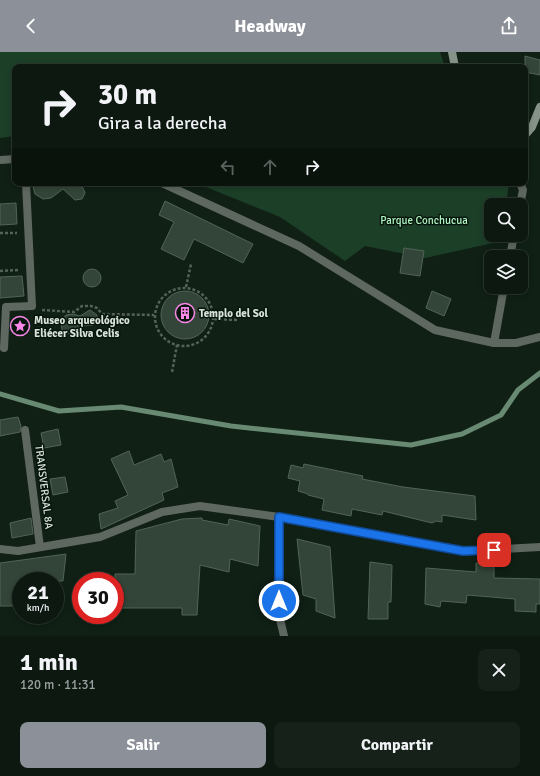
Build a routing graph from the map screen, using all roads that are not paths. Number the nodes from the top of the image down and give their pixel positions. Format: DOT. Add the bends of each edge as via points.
graph roads {
  1 [pos="452,52"];
  2 [pos="454,64"];
  3 [pos="540,107"];
  4 [pos="528,132"];
  5 [pos="12,159"];
  6 [pos="0,160"];
  7 [pos="26,186"];
  8 [pos="169,186"];
  9 [pos="521,186"];
  10 [pos="521,198"];
  11 [pos="503,294"];
  12 [pos="540,337"];
  13 [pos="494,342"];
  14 [pos="4,348"];
  15 [pos="25,430"];
  16 [pos="279,517"];
  17 [pos="40,547"];
  18 [pos="540,547"];
  19 [pos="0,549"];
  20 [pos="284,636"];
  1 -- 2 [label="street"];
  3 -- 4 [label="street"];
  5 -- 6 [label="street"];
  7 -- 14 [label="street" via="32,306 6,307"];
  8 -- 13 [label="street" via="299,246 435,330"];
  9 -- 10 [label="street"];
  11 -- 13 [label="street"];
  12 -- 13 [label="street" via="516,343"];
  15 -- 17 [label="street, TRANSVERSAL 8A"];
  16 -- 17 [label="street" via="200,506 162,512 100,537"];
  16 -- 18 [label="street" via="463,551"];
  16 -- 20 [label="street" via="279,615"];
  17 -- 19 [label="street" via="18,551"];
}
